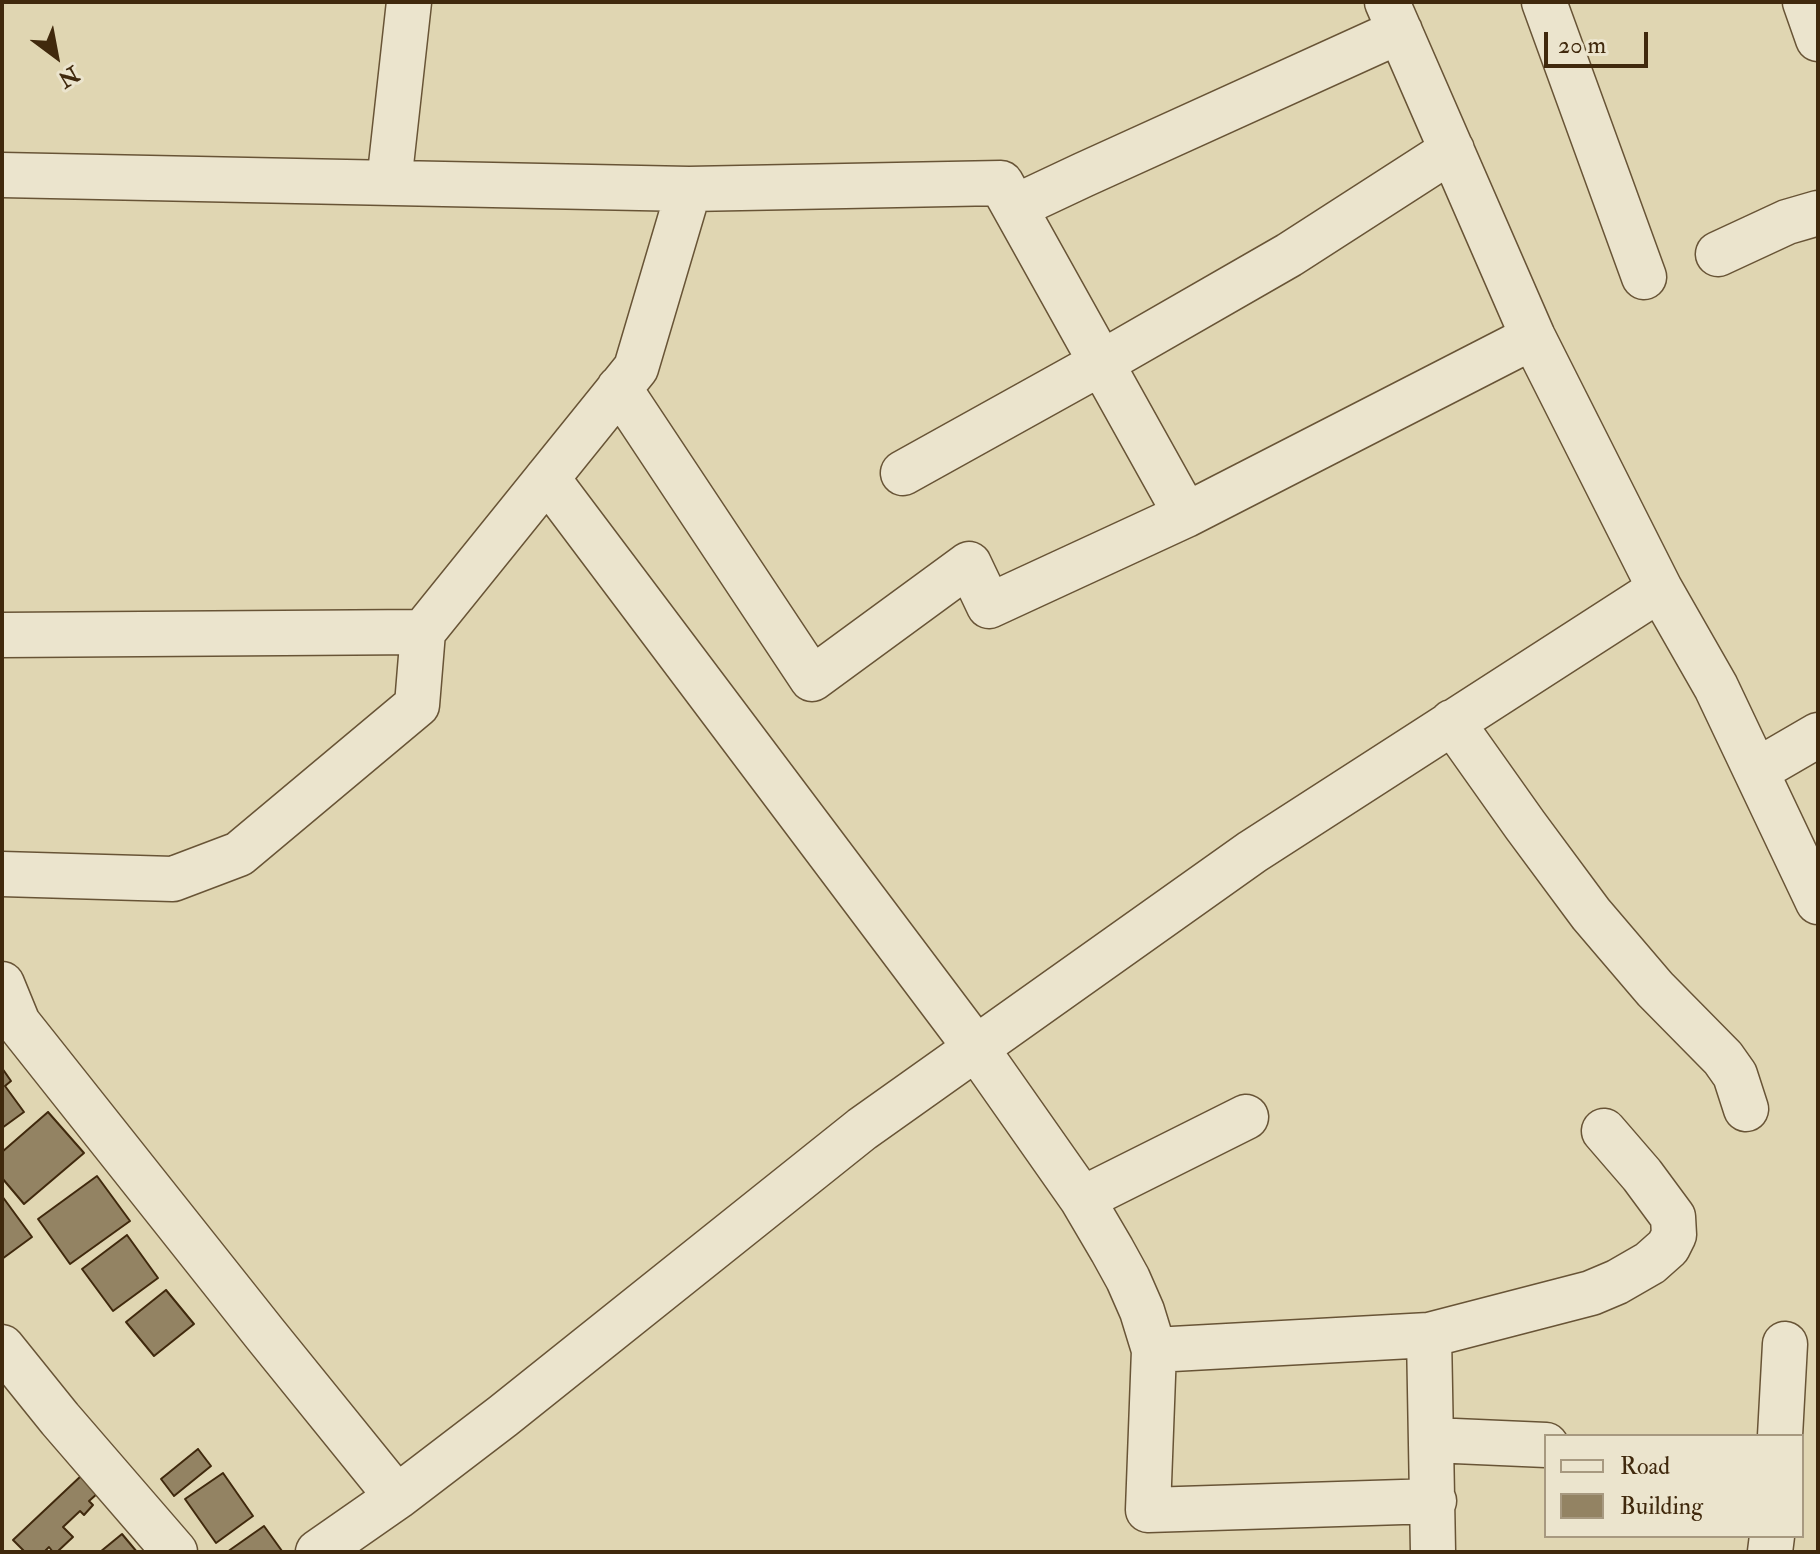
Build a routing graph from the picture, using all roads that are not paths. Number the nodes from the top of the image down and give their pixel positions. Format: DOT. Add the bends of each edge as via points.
graph roads {
  1 [pos="409,2"];
  2 [pos="1544,2"];
  3 [pos="1805,2"];
  4 [pos="1393,16"];
  5 [pos="1818,39"];
  6 [pos="1452,150"];
  7 [pos="2,175"];
  8 [pos="389,183"];
  9 [pos="689,189"];
  10 [pos="1015,207"];
  11 [pos="1818,213"];
  12 [pos="1718,254"];
  13 [pos="1644,277"];
  14 [pos="1533,337"];
  15 [pos="1101,363"];
  16 [pos="619,388"];
  17 [pos="903,473"];
  18 [pos="547,478"];
  19 [pos="1186,515"];
  20 [pos="1660,589"];
  21 [pos="423,632"];
  22 [pos="2,635"];
  23 [pos="1452,722"];
  24 [pos="1818,735"];
  25 [pos="1756,771"];
  26 [pos="2,874"];
  27 [pos="1818,902"];
  28 [pos="4,993"];
  29 [pos="976,1048"];
  30 [pos="1746,1109"];
  31 [pos="1246,1117"];
  32 [pos="1604,1131"];
  33 [pos="1082,1199"];
  34 [pos="1429,1335"];
  35 [pos="1785,1344"];
  36 [pos="2,1347"];
  37 [pos="1154,1350"];
  38 [pos="1780,1434"];
  39 [pos="1432,1440"];
  40 [pos="1544,1445"];
  41 [pos="397,1497"];
  42 [pos="1434,1501"];
  43 [pos="175,1552"];
  44 [pos="318,1552"];
  45 [pos="1433,1552"];
  1 -- 8 [label="street"];
  2 -- 13 [label="street"];
  3 -- 5 [label="street"];
  4 -- 6 [label="street"];
  4 -- 10 [label="street"];
  6 -- 14 [label="street"];
  6 -- 15 [label="street" via="1289,255"];
  7 -- 8 [label="street"];
  8 -- 9 [label="street"];
  9 -- 10 [label="street" via="1001,183"];
  9 -- 16 [label="street" via="636,368"];
  10 -- 15 [label="street"];
  11 -- 12 [label="street"];
  14 -- 19 [label="street"];
  14 -- 20 [label="street"];
  15 -- 17 [label="street"];
  15 -- 19 [label="street"];
  16 -- 18 [label="street"];
  16 -- 19 [label="street" via="812,679 969,564 989,606"];
  18 -- 21 [label="street"];
  18 -- 29 [label="street"];
  20 -- 23 [label="street"];
  20 -- 25 [label="street"];
  21 -- 22 [label="street"];
  21 -- 26 [label="street" via="417,705 239,854 173,879"];
  23 -- 29 [label="street" via="1252,852"];
  23 -- 30 [label="street" via="1591,914 1723,1058"];
  24 -- 25 [label="street"];
  25 -- 27 [label="street"];
  28 -- 41 [label="street" via="18,1023"];
  29 -- 33 [label="street"];
  29 -- 41 [label="street" via="862,1129"];
  31 -- 33 [label="street"];
  32 -- 34 [label="street" via="1673,1217 1668,1247 1650,1263 1591,1293"];
  33 -- 37 [label="street" via="1128,1279"];
  34 -- 37 [label="street"];
  34 -- 39 [label="street"];
  35 -- 38 [label="street"];
  36 -- 43 [label="street"];
  37 -- 42 [label="street" via="1148,1510"];
  39 -- 40 [label="street"];
  39 -- 42 [label="street"];
  41 -- 44 [label="street"];
  42 -- 45 [label="street"];
}
